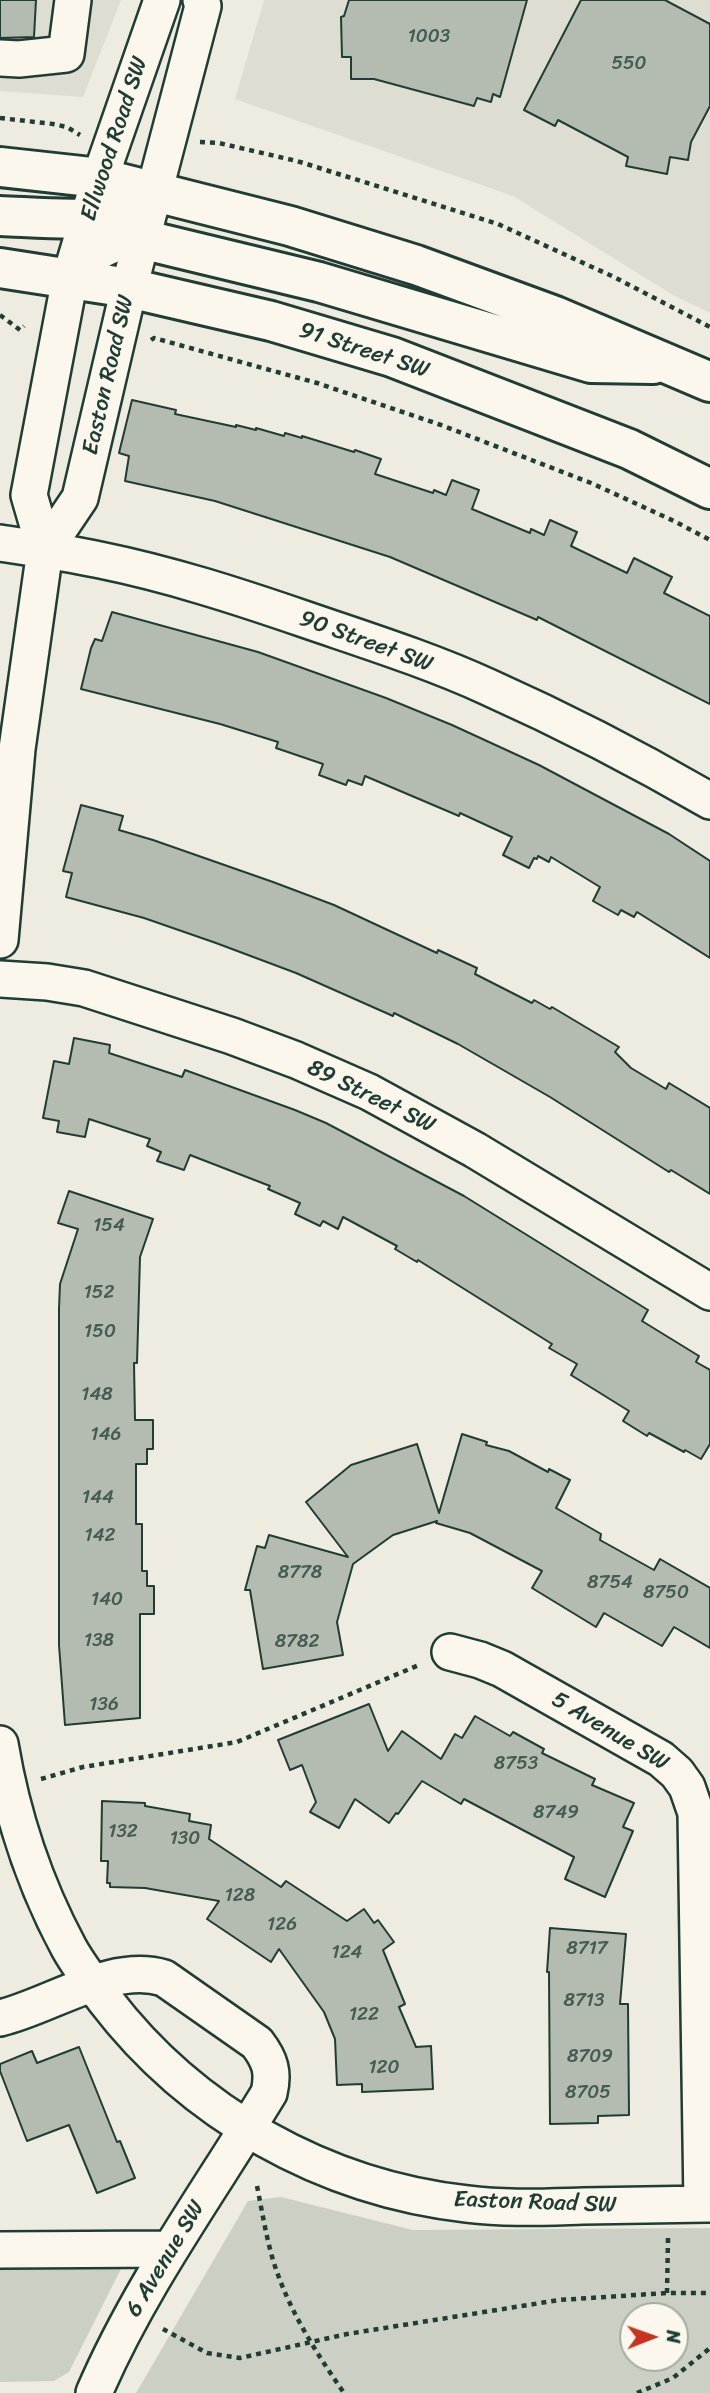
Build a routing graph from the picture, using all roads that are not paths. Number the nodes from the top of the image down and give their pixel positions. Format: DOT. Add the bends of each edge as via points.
graph roads {
  1 [pos="73,0"];
  2 [pos="162,0"];
  3 [pos="201,0"];
  4 [pos="0,58"];
  5 [pos="0,167"];
  6 [pos="100,178"];
  7 [pos="154,190"];
  8 [pos="0,216"];
  9 [pos="88,218"];
  10 [pos="141,239"];
  11 [pos="0,268"];
  12 [pos="70,278"];
  13 [pos="129,288"];
  14 [pos="673,364"];
  15 [pos="710,382"];
  16 [pos="710,489"];
  17 [pos="0,543"];
  18 [pos="45,550"];
  19 [pos="710,801"];
  20 [pos="0,940"];
  21 [pos="0,979"];
  22 [pos="710,1292"];
  23 [pos="450,1652"];
  24 [pos="0,1744"];
  25 [pos="4,1793"];
  26 [pos="93,1984"];
  27 [pos="0,2018"];
  28 [pos="247,2130"];
  29 [pos="693,2204"];
  30 [pos="170,2249"];
  31 [pos="0,2250"];
  32 [pos="94,2393"];
  1 -- 4 [label="street" via="66,54"];
  2 -- 6 [label="street, Ellwood Road SW"];
  3 -- 7 [label="street, Ellwood Road SW"];
  5 -- 6 [label="main road"];
  6 -- 7 [label="main road"];
  6 -- 9 [label="street, Ellwood Road SW"];
  7 -- 9 [label="main road" via="128,211"];
  7 -- 10 [label="street, Easton Road SW"];
  7 -- 14 [label="main road" via="416,265"];
  8 -- 9 [label="main road"];
  9 -- 12 [label="street, Ellwood Road SW"];
  10 -- 12 [label="main road" via="104,246 86,258"];
  10 -- 13 [label="street, Easton Road SW"];
  10 -- 14 [label="main road" via="319,282 591,363"];
  11 -- 12 [label="main road, 91 Street SW"];
  12 -- 13 [label="main road, 91 Street SW"];
  12 -- 18 [label="street, Easton Road SW" via="29,495"];
  13 -- 16 [label="main road, 91 Street SW" via="271,321 392,357 629,449"];
  13 -- 18 [label="street, Easton Road SW" via="80,498"];
  14 -- 15 [label="main road"];
  17 -- 18 [label="street, 90 Street SW"];
  18 -- 19 [label="street, 90 Street SW" via="198,586 405,654 561,721"];
  18 -- 20 [label="street, Easton Road SW" via="21,722"];
  21 -- 22 [label="street, 89 Street SW" via="84,988 232,1036 369,1092 475,1150"];
  23 -- 29 [label="street, 5 Avenue SW" via="502,1669 644,1748 677,1773 687,1787 696,1813"];
  24 -- 25 [label="street, Easton Road SW"];
  25 -- 26 [label="street, Easton Road SW" via="47,1903"];
  26 -- 27 [label="street"];
  26 -- 28 [label="street, Easton Road SW" via="162,2064"];
  26 -- 28 [label="street" via="135,1973 164,1978 257,2043 269,2058 271,2085"];
  28 -- 29 [label="street, Easton Road SW" via="334,2172 429,2198 504,2207"];
  28 -- 30 [label="street, 6 Avenue SW"];
  30 -- 31 [label="street"];
  30 -- 32 [label="street, 6 Avenue SW"];
}
